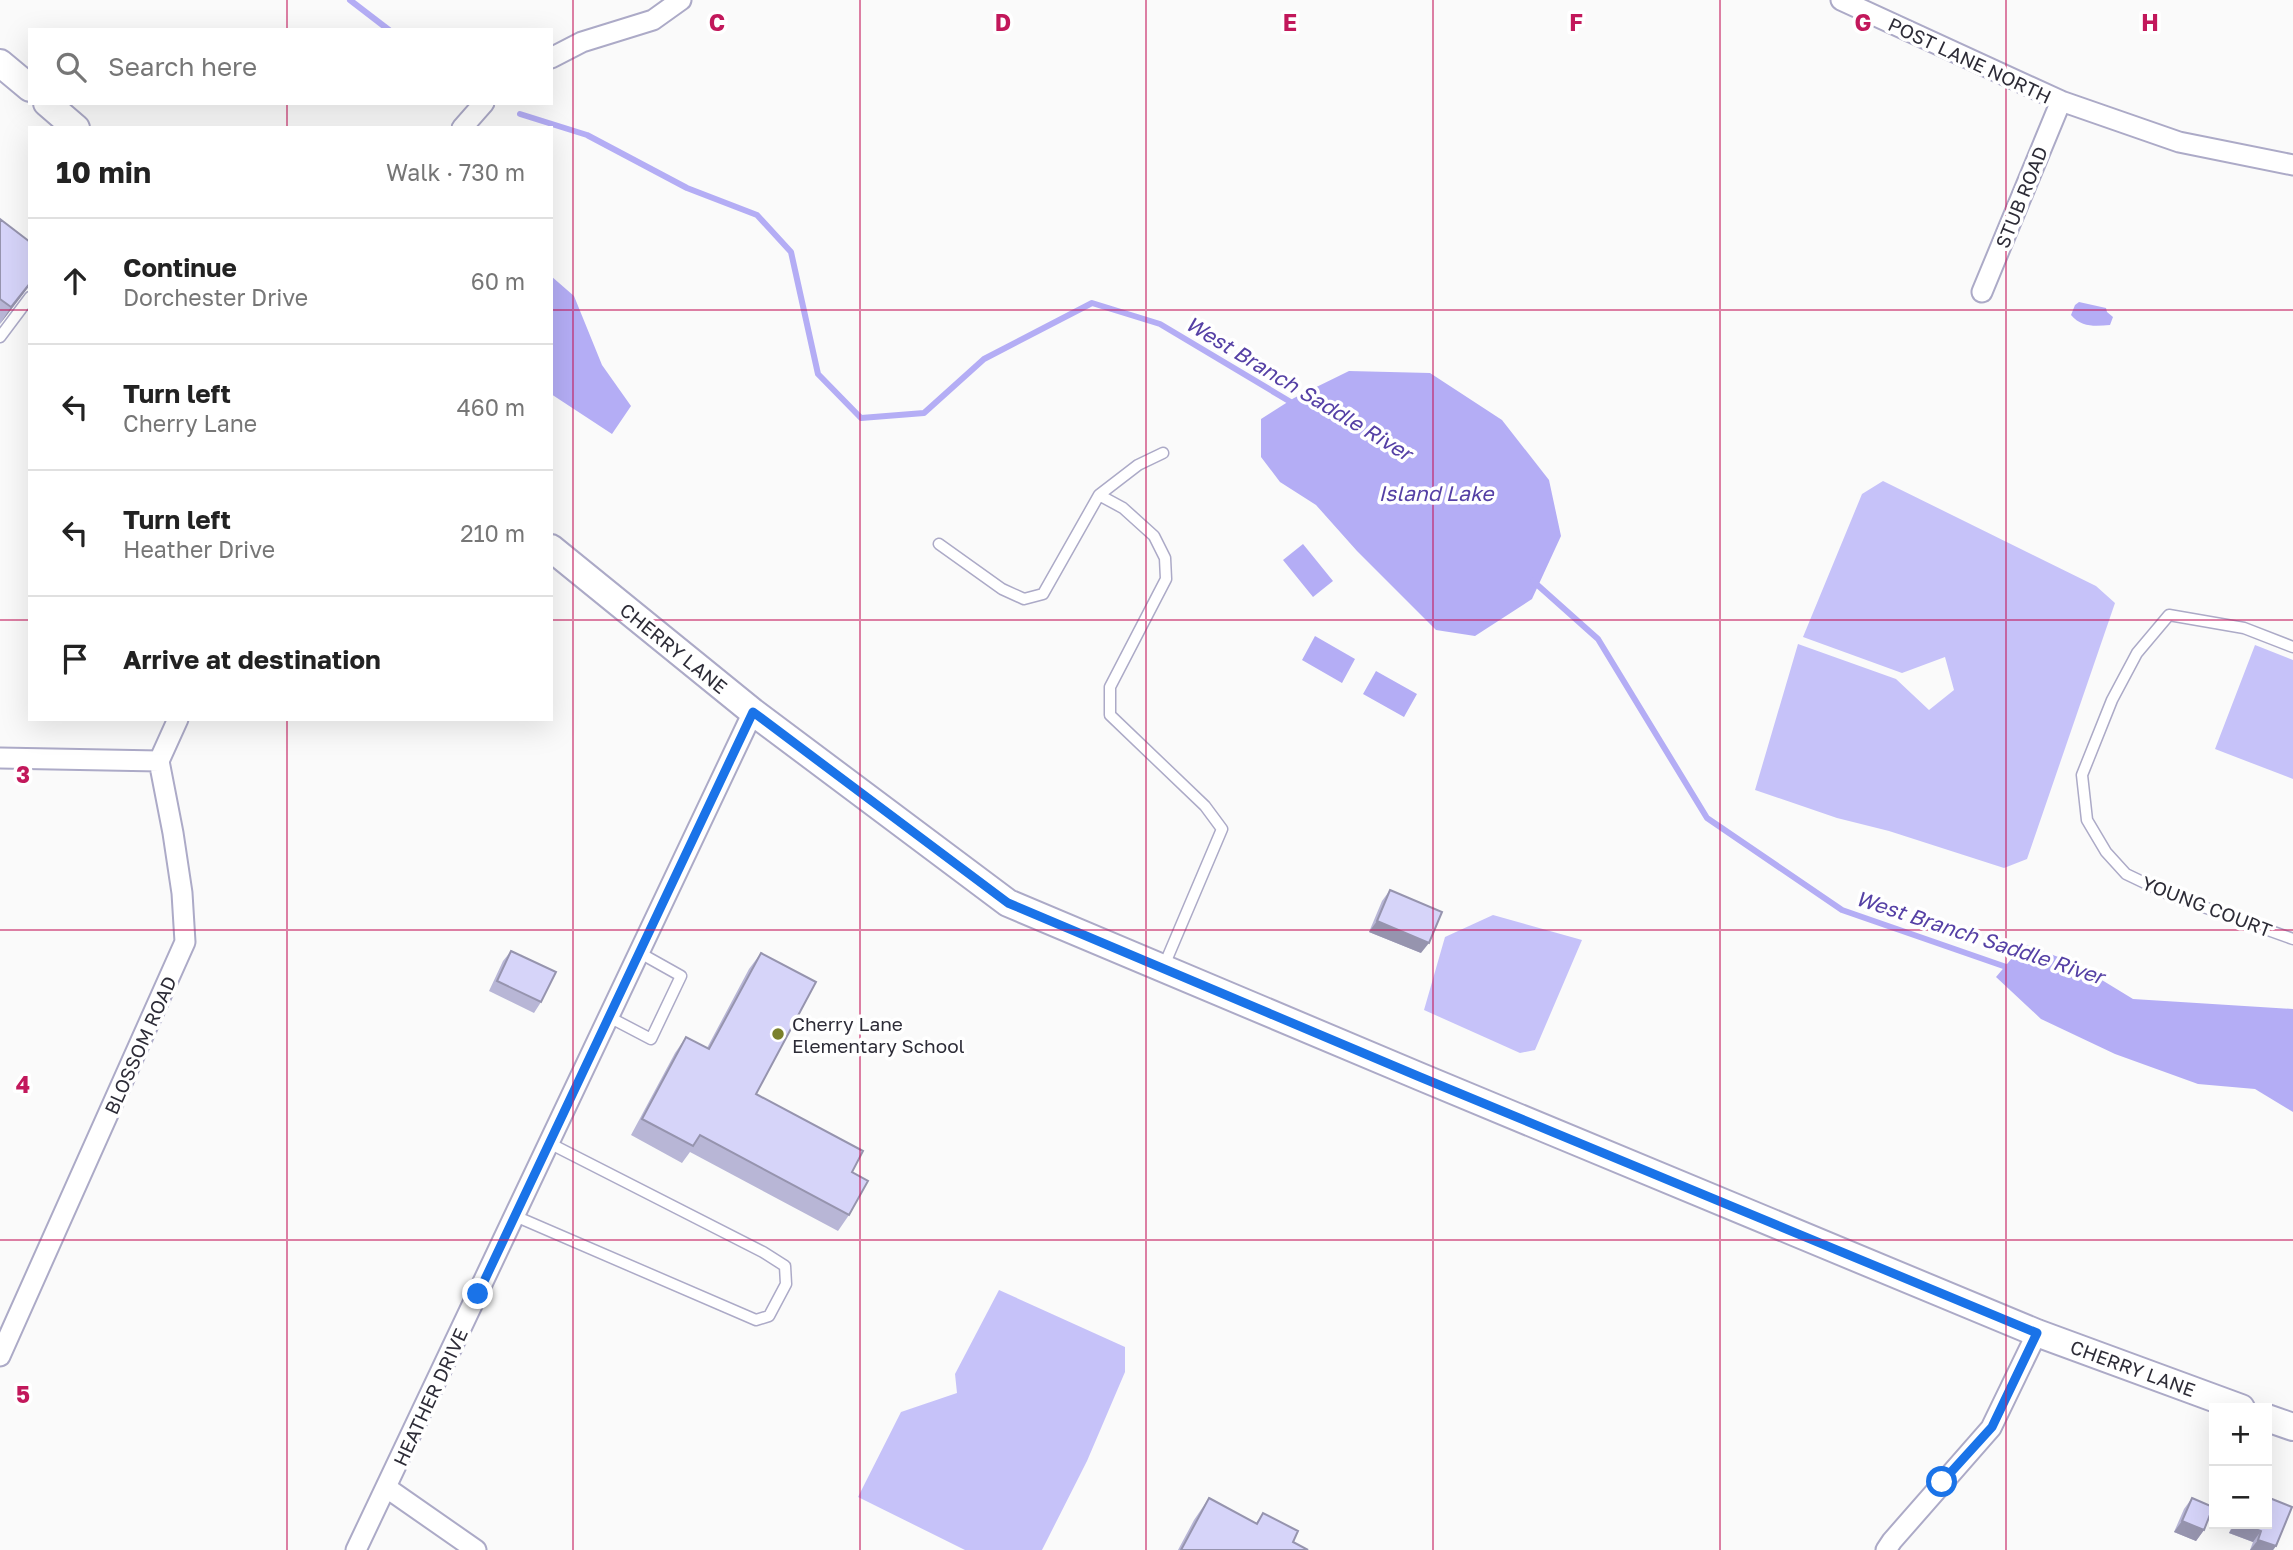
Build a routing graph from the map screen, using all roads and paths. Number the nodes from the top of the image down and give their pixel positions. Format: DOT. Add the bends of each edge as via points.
graph roads {
  1 [pos="681,0"];
  2 [pos="1840,0"];
  3 [pos="553,57"];
  4 [pos="0,63"];
  5 [pos="28,86"];
  6 [pos="2061,101"];
  7 [pos="49,105"];
  8 [pos="482,105"];
  9 [pos="74,126"];
  10 [pos="464,126"];
  11 [pos="2293,165"];
  12 [pos="1982,292"];
  13 [pos="28,300"];
  14 [pos="0,337"];
  15 [pos="1163,453"];
  16 [pos="1099,495"];
  17 [pos="939,544"];
  18 [pos="553,550"];
  19 [pos="2293,647"];
  20 [pos="753,712"];
  21 [pos="177,721"];
  22 [pos="0,758"];
  23 [pos="159,761"];
  24 [pos="2293,939"];
  25 [pos="640,953"];
  26 [pos="1163,968"];
  27 [pos="609,1017"];
  28 [pos="550,1143"];
  29 [pos="515,1216"];
  30 [pos="2037,1333"];
  31 [pos="0,1356"];
  32 [pos="2227,1403"];
  33 [pos="2272,1420"];
  34 [pos="2293,1427"];
  35 [pos="387,1488"];
  36 [pos="356,1550"];
  37 [pos="476,1550"];
  38 [pos="1886,1550"];
  1 -- 3 [label="street" via="653,20 582,42"];
  2 -- 6 [label="street, POST LANE NORTH"];
  4 -- 5 [label="street"];
  6 -- 11 [label="street, POST LANE NORTH" via="2179,142"];
  6 -- 12 [label="street, STUB ROAD"];
  7 -- 9 [label="street"];
  8 -- 10 [label="street"];
  13 -- 14 [label="lane"];
  15 -- 16 [label="lane" via="1138,465"];
  16 -- 17 [label="lane" via="1043,594 1024,599 1002,589"];
  16 -- 26 [label="lane" via="1123,508 1154,536 1165,558 1166,579 1110,687 1110,715 1205,806 1222,829"];
  18 -- 20 [label="street, CHERRY LANE"];
  19 -- 24 [label="lane, YOUNG COURT" via="2244,628 2169,615 2137,653 2082,775 2087,820 2126,874 2170,895"];
  20 -- 25 [label="street, HEATHER DRIVE"];
  20 -- 26 [label="street, CHERRY LANE" via="1008,903"];
  21 -- 23 [label="street"];
  22 -- 23 [label="street"];
  23 -- 31 [label="street, BLOSSOM ROAD" via="177,857 185,942"];
  25 -- 27 [label="street, HEATHER DRIVE"];
  25 -- 27 [label="lane" via="681,976 651,1039"];
  26 -- 30 [label="street, CHERRY LANE"];
  27 -- 28 [label="street, HEATHER DRIVE"];
  28 -- 29 [label="street, HEATHER DRIVE"];
  28 -- 29 [label="lane" via="763,1252 785,1266 786,1284 769,1316 756,1320"];
  29 -- 35 [label="street, HEATHER DRIVE"];
  30 -- 32 [label="street, CHERRY LANE"];
  30 -- 38 [label="street" via="1992,1427"];
  33 -- 34 [label="street"];
  35 -- 36 [label="street, HEATHER DRIVE"];
  35 -- 37 [label="street"];
}
